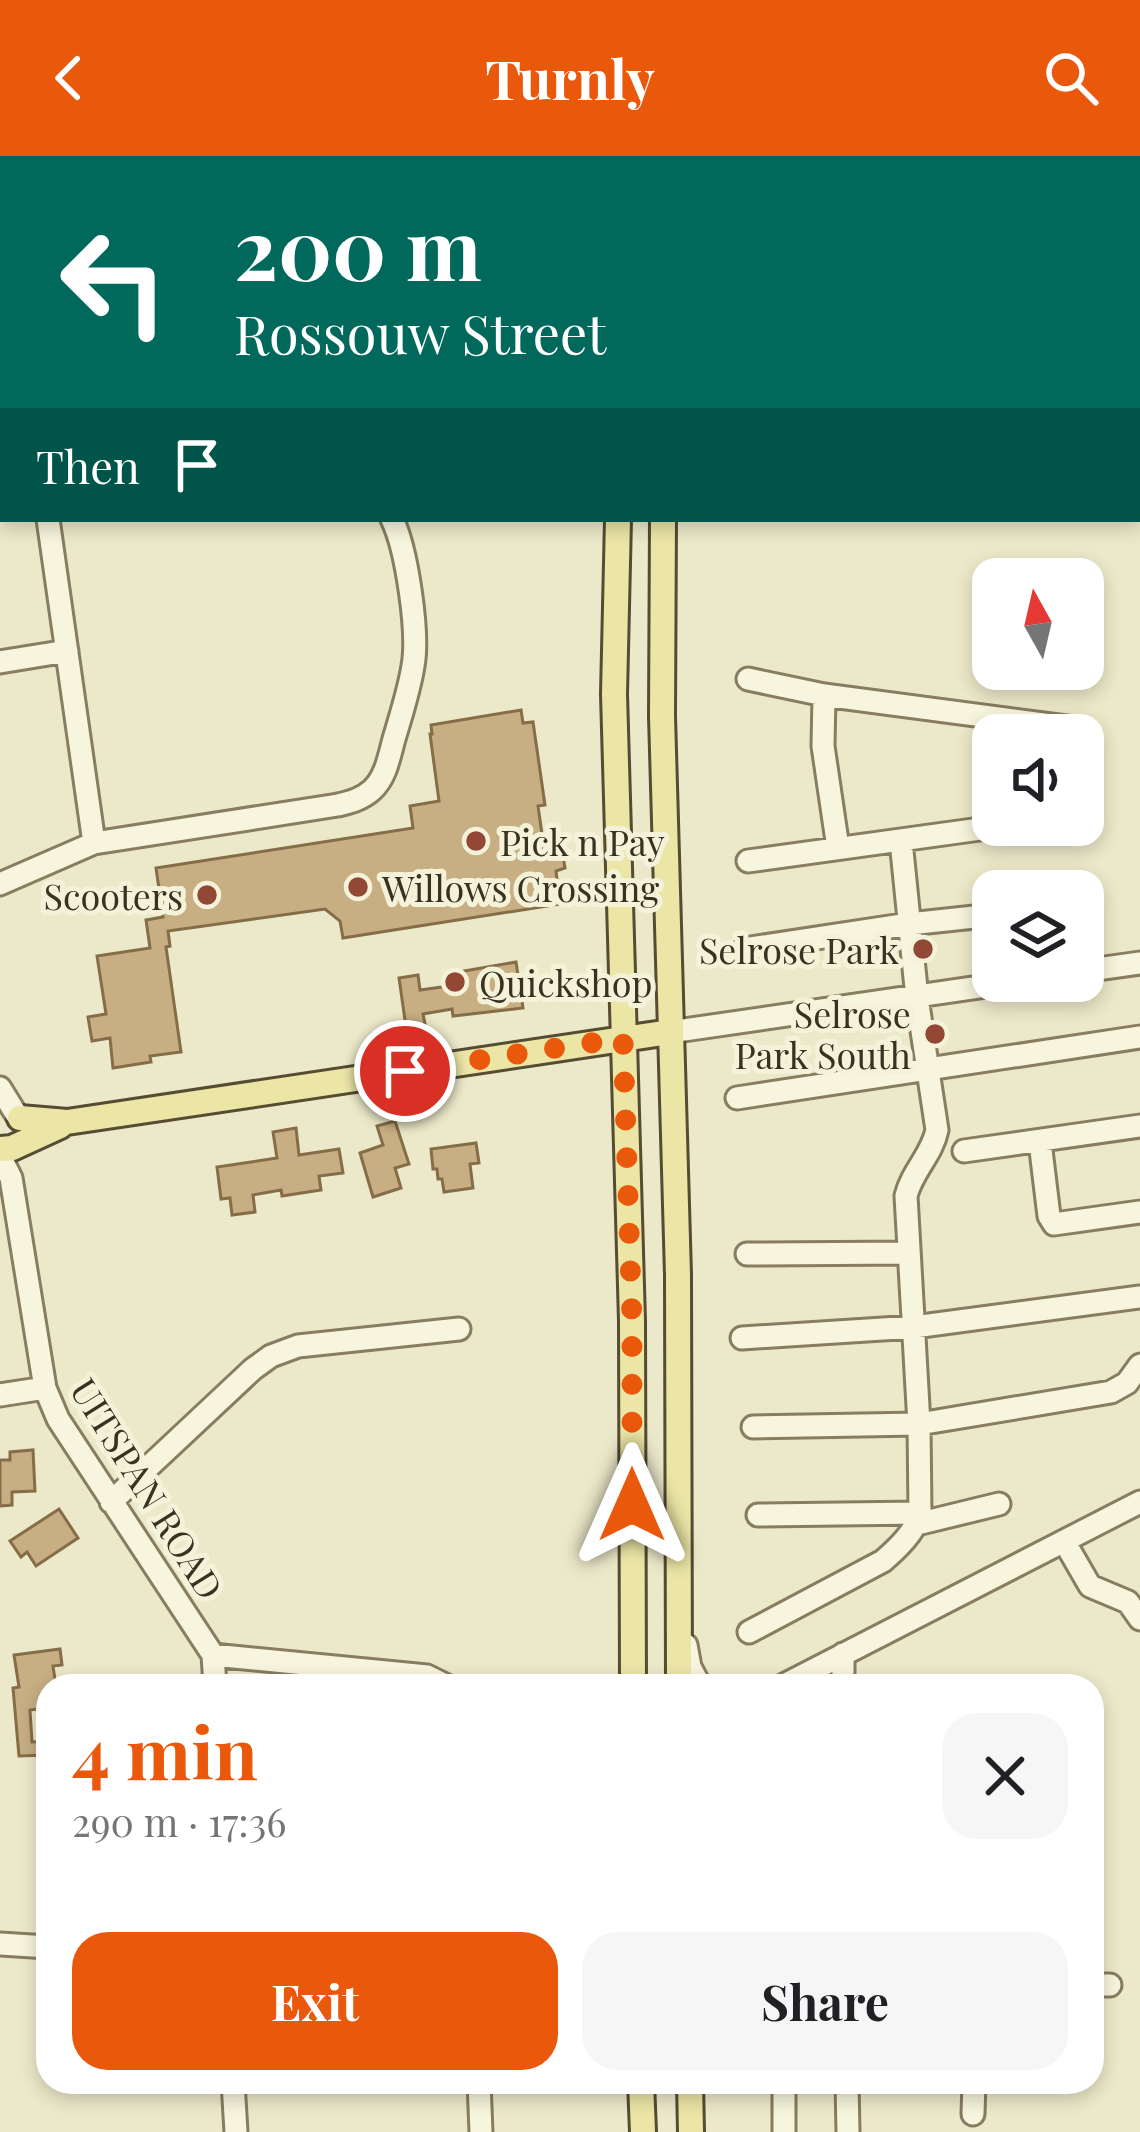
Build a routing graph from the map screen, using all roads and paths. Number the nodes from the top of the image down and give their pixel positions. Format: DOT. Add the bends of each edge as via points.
graph roads {
  1 [pos="48,522"];
  2 [pos="393,522"];
  3 [pos="618,522"];
  4 [pos="663,522"];
  5 [pos="67,651"];
  6 [pos="0,662"];
  7 [pos="748,679"];
  8 [pos="824,695"];
  9 [pos="972,715"];
  10 [pos="972,831"];
  11 [pos="901,841"];
  12 [pos="94,843"];
  13 [pos="838,848"];
  14 [pos="748,861"];
  15 [pos="0,884"];
  16 [pos="972,917"];
  17 [pos="909,924"];
  18 [pos="744,949"];
  19 [pos="1140,963"];
  20 [pos="1104,968"];
  21 [pos="972,989"];
  22 [pos="917,998"];
  23 [pos="670,1032"];
  24 [pos="1140,1037"];
  25 [pos="623,1038"];
  26 [pos="929,1069"];
  27 [pos="0,1088"];
  28 [pos="737,1098"];
  29 [pos="12,1115"];
  30 [pos="67,1122"];
  31 [pos="1140,1126"];
  32 [pos="1040,1142"];
  33 [pos="9,1149"];
  34 [pos="964,1151"];
  35 [pos="1140,1211"];
  36 [pos="909,1253"];
  37 [pos="747,1254"];
  38 [pos="1140,1297"];
  39 [pos="914,1328"];
  40 [pos="459,1330"];
  41 [pos="742,1338"];
  42 [pos="1140,1365"];
  43 [pos="45,1388"];
  44 [pos="0,1395"];
  45 [pos="919,1424"];
  46 [pos="753,1427"];
  47 [pos="111,1502"];
  48 [pos="1140,1502"];
  49 [pos="999,1504"];
  50 [pos="758,1515"];
  51 [pos="918,1518"];
  52 [pos="1064,1540"];
  53 [pos="678,1604"];
  54 [pos="1136,1606"];
  55 [pos="749,1631"];
  56 [pos="843,1654"];
  57 [pos="214,1655"];
  58 [pos="215,1674"];
  59 [pos="377,1674"];
  60 [pos="633,1674"];
  61 [pos="680,1674"];
  62 [pos="694,1674"];
  63 [pos="805,1674"];
  64 [pos="843,1674"];
  65 [pos="0,1944"];
  66 [pos="36,1946"];
  67 [pos="234,2094"];
  68 [pos="480,2094"];
  69 [pos="641,2094"];
  70 [pos="690,2094"];
  71 [pos="784,2094"];
  72 [pos="847,2094"];
  73 [pos="974,2094"];
  74 [pos="973,2114"];
  75 [pos="236,2132"];
  76 [pos="482,2132"];
  77 [pos="643,2132"];
  78 [pos="691,2132"];
  79 [pos="784,2132"];
  80 [pos="848,2132"];
  1 -- 5 [label="street"];
  2 -- 12 [label="street" via="416,649 376,787 338,806"];
  3 -- 25 [label="main road"];
  4 -- 23 [label="main road"];
  5 -- 6 [label="street"];
  5 -- 12 [label="street"];
  7 -- 8 [label="street"];
  8 -- 9 [label="street"];
  8 -- 13 [label="street"];
  10 -- 11 [label="street"];
  11 -- 13 [label="street"];
  11 -- 17 [label="street"];
  12 -- 15 [label="street"];
  13 -- 14 [label="street"];
  16 -- 17 [label="street"];
  17 -- 18 [label="street"];
  17 -- 22 [label="street"];
  19 -- 20 [label="street"];
  21 -- 22 [label="street"];
  22 -- 23 [label="street"];
  22 -- 26 [label="street"];
  23 -- 25 [label="main road"];
  23 -- 53 [label="main road"];
  24 -- 26 [label="street"];
  25 -- 30 [label="main road"];
  25 -- 60 [label="main road"];
  26 -- 28 [label="street"];
  26 -- 36 [label="street" via="937,1130 909,1180"];
  27 -- 29 [label="street"];
  29 -- 30 [label="main road"];
  29 -- 33 [label="main road" via="24,1134"];
  30 -- 33 [label="main road"];
  31 -- 32 [label="street"];
  32 -- 34 [label="street"];
  32 -- 35 [label="street" via="1054,1224"];
  33 -- 43 [label="street, UITSPAN ROAD"];
  36 -- 37 [label="street"];
  36 -- 39 [label="street"];
  38 -- 39 [label="street"];
  39 -- 41 [label="street"];
  39 -- 45 [label="street"];
  40 -- 47 [label="street" via="298,1346 271,1356"];
  42 -- 45 [label="street" via="1111,1392"];
  43 -- 44 [label="street"];
  43 -- 47 [label="street, UITSPAN ROAD"];
  45 -- 46 [label="street"];
  45 -- 51 [label="street"];
  47 -- 57 [label="street, UITSPAN ROAD"];
  48 -- 52 [label="street"];
  49 -- 51 [label="street"];
  50 -- 51 [label="street"];
  51 -- 55 [label="street" via="883,1561"];
  52 -- 54 [label="street" via="1090,1586"];
  52 -- 56 [label="street"];
  53 -- 61 [label="main road"];
  53 -- 62 [label="street"];
  56 -- 63 [label="street"];
  56 -- 64 [label="street"];
  57 -- 58 [label="street, UITSPAN ROAD"];
  57 -- 59 [label="street"];
  65 -- 66 [label="street"];
  67 -- 75 [label="street"];
  68 -- 76 [label="street"];
  69 -- 77 [label="main road"];
  70 -- 78 [label="main road"];
  71 -- 79 [label="street"];
  72 -- 80 [label="street"];
  73 -- 74 [label="street"];
}
